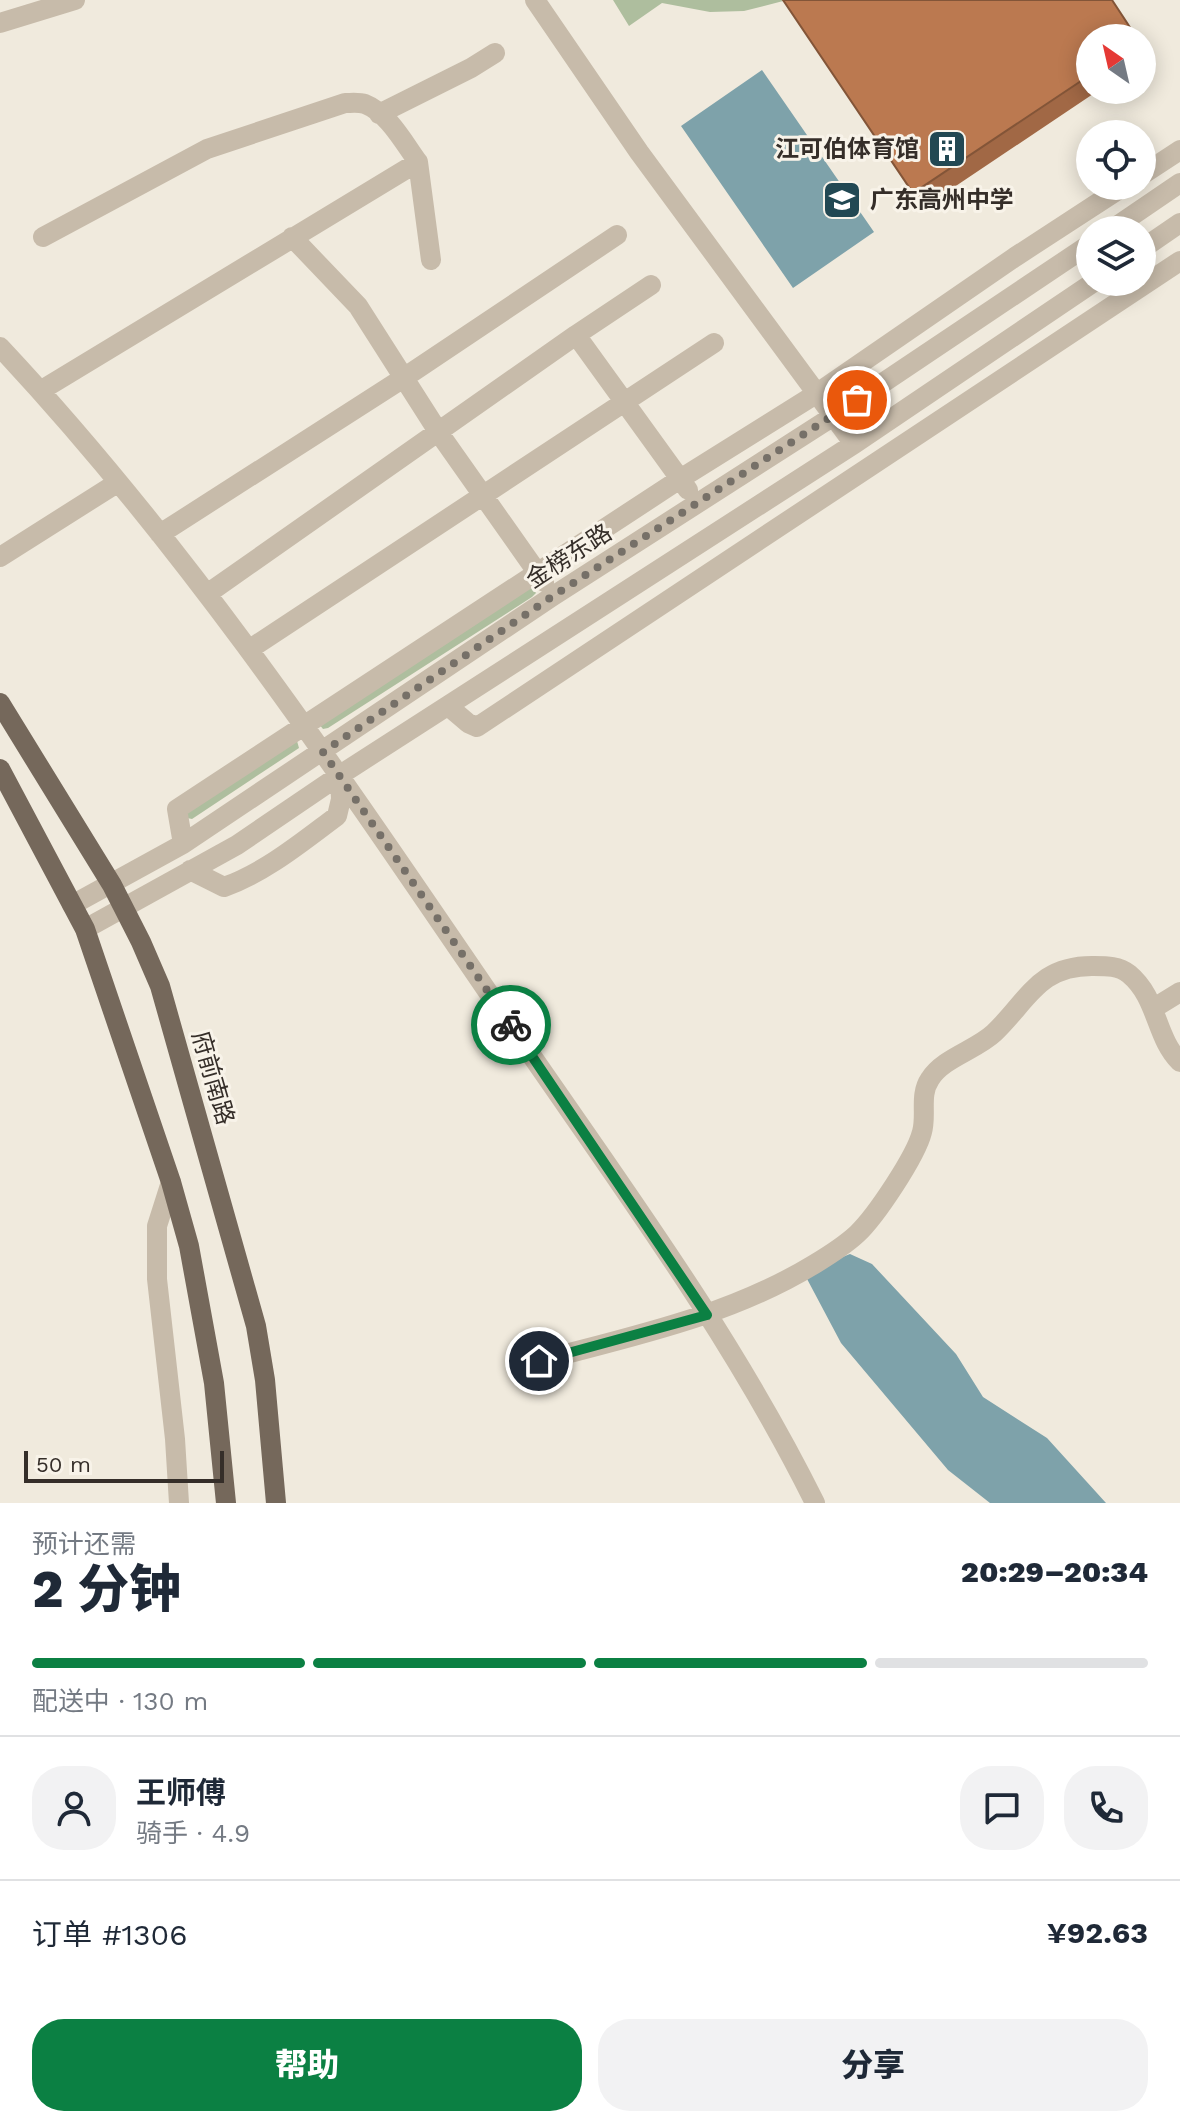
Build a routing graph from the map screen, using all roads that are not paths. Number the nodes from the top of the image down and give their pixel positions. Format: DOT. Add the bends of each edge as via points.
graph roads {
  1 [pos="75,0"];
  2 [pos="535,0"];
  3 [pos="0,23"];
  4 [pos="495,53"];
  5 [pos="379,114"];
  6 [pos="1180,150"];
  7 [pos="418,162"];
  8 [pos="1156,166"];
  9 [pos="1180,183"];
  10 [pos="1103,200"];
  11 [pos="1132,216"];
  12 [pos="1180,223"];
  13 [pos="617,235"];
  14 [pos="1161,236"];
  15 [pos="43,237"];
  16 [pos="292,237"];
  17 [pos="1156,239"];
  18 [pos="1076,254"];
  19 [pos="431,260"];
  20 [pos="1179,264"];
  21 [pos="651,285"];
  22 [pos="1076,294"];
  23 [pos="576,335"];
  24 [pos="714,343"];
  25 [pos="0,347"];
  26 [pos="405,377"];
  27 [pos="40,391"];
  28 [pos="816,394"];
  29 [pos="625,402"];
  30 [pos="832,417"];
  31 [pos="874,431"];
  32 [pos="439,433"];
  33 [pos="854,444"];
  34 [pos="889,454"];
  35 [pos="680,479"];
  36 [pos="117,483"];
  37 [pos="481,495"];
  38 [pos="698,503"];
  39 [pos="160,534"];
  40 [pos="0,557"];
  41 [pos="537,572"];
  42 [pos="632,587"];
  43 [pos="207,594"];
  44 [pos="553,596"];
  45 [pos="650,613"];
  46 [pos="250,649"];
  47 [pos="519,660"];
  48 [pos="538,687"];
  49 [pos="448,706"];
  50 [pos="3,714"];
  51 [pos="304,725"];
  52 [pos="323,752"];
  53 [pos="0,769"];
  54 [pos="340,775"];
  55 [pos="183,844"];
  56 [pos="190,870"];
  57 [pos="112,885"];
  58 [pos="72,905"];
  59 [pos="124,907"];
  60 [pos="85,929"];
  61 [pos="1180,992"];
  62 [pos="1154,1008"];
  63 [pos="1180,1062"];
  64 [pos="171,1182"];
  65 [pos="707,1315"];
  66 [pos="539,1361"];
  67 [pos="179,1503"];
  68 [pos="226,1503"];
  69 [pos="276,1503"];
  70 [pos="815,1503"];
  1 -- 3 [label="street"];
  2 -- 28 [label="street"];
  4 -- 5 [label="street"];
  5 -- 7 [label="street"];
  5 -- 15 [label="street" via="364,103 345,103 207,149"];
  6 -- 8 [label="street"];
  7 -- 16 [label="street"];
  7 -- 19 [label="street"];
  9 -- 11 [label="street"];
  10 -- 28 [label="street"];
  12 -- 14 [label="street"];
  13 -- 26 [label="street"];
  14 -- 17 [label="street"];
  14 -- 20 [label="street"];
  16 -- 26 [label="street" via="358,306"];
  16 -- 27 [label="street"];
  18 -- 30 [label="street, 金榜东路"];
  20 -- 34 [label="street"];
  21 -- 23 [label="street"];
  22 -- 31 [label="street"];
  23 -- 29 [label="street"];
  23 -- 32 [label="street"];
  24 -- 29 [label="street"];
  25 -- 27 [label="street"];
  26 -- 32 [label="street"];
  26 -- 39 [label="street"];
  27 -- 36 [label="street"];
  28 -- 30 [label="street"];
  28 -- 35 [label="street"];
  29 -- 35 [label="street"];
  29 -- 37 [label="street"];
  30 -- 33 [label="street"];
  30 -- 38 [label="street, 金榜东路"];
  31 -- 33 [label="street"];
  31 -- 34 [label="street"];
  32 -- 37 [label="street"];
  32 -- 43 [label="street"];
  33 -- 42 [label="street"];
  34 -- 45 [label="street"];
  35 -- 38 [label="street"];
  35 -- 41 [label="street"];
  36 -- 39 [label="street"];
  36 -- 40 [label="street"];
  37 -- 41 [label="street"];
  37 -- 46 [label="street"];
  38 -- 44 [label="street, 金榜东路"];
  39 -- 43 [label="street"];
  41 -- 44 [label="street"];
  41 -- 51 [label="street"];
  42 -- 45 [label="street"];
  42 -- 47 [label="street"];
  43 -- 46 [label="street"];
  44 -- 52 [label="street, 金榜东路"];
  45 -- 48 [label="street"];
  46 -- 51 [label="street"];
  47 -- 48 [label="street"];
  47 -- 49 [label="street"];
  48 -- 49 [label="street" via="477,727"];
  49 -- 54 [label="street"];
  50 -- 57 [label="main road, 府前南路"];
  51 -- 52 [label="street"];
  51 -- 55 [label="street" via="177,809"];
  52 -- 54 [label="street"];
  52 -- 55 [label="street, 金榜东路"];
  53 -- 58 [label="main road"];
  54 -- 56 [label="street" via="237,845"];
  54 -- 56 [label="street" via="337,816 283,855 224,887"];
  54 -- 65 [label="street"];
  55 -- 57 [label="street, 金榜东路"];
  56 -- 59 [label="street"];
  57 -- 58 [label="street, 金榜东路"];
  57 -- 59 [label="main road, 府前南路"];
  58 -- 60 [label="main road"];
  59 -- 60 [label="street"];
  59 -- 69 [label="main road, 府前南路" via="160,986 256,1326"];
  60 -- 64 [label="main road"];
  61 -- 62 [label="street"];
  62 -- 63 [label="street" via="1164,1041"];
  62 -- 65 [label="street" via="1128,973 1113,966 1086,966 1045,978 993,1034 929,1079 917,1148 859,1233 785,1281"];
  64 -- 67 [label="street" via="157,1226 157,1279"];
  64 -- 68 [label="main road" via="189,1246 214,1383"];
  65 -- 66 [label="street"];
  65 -- 70 [label="street"];
}
